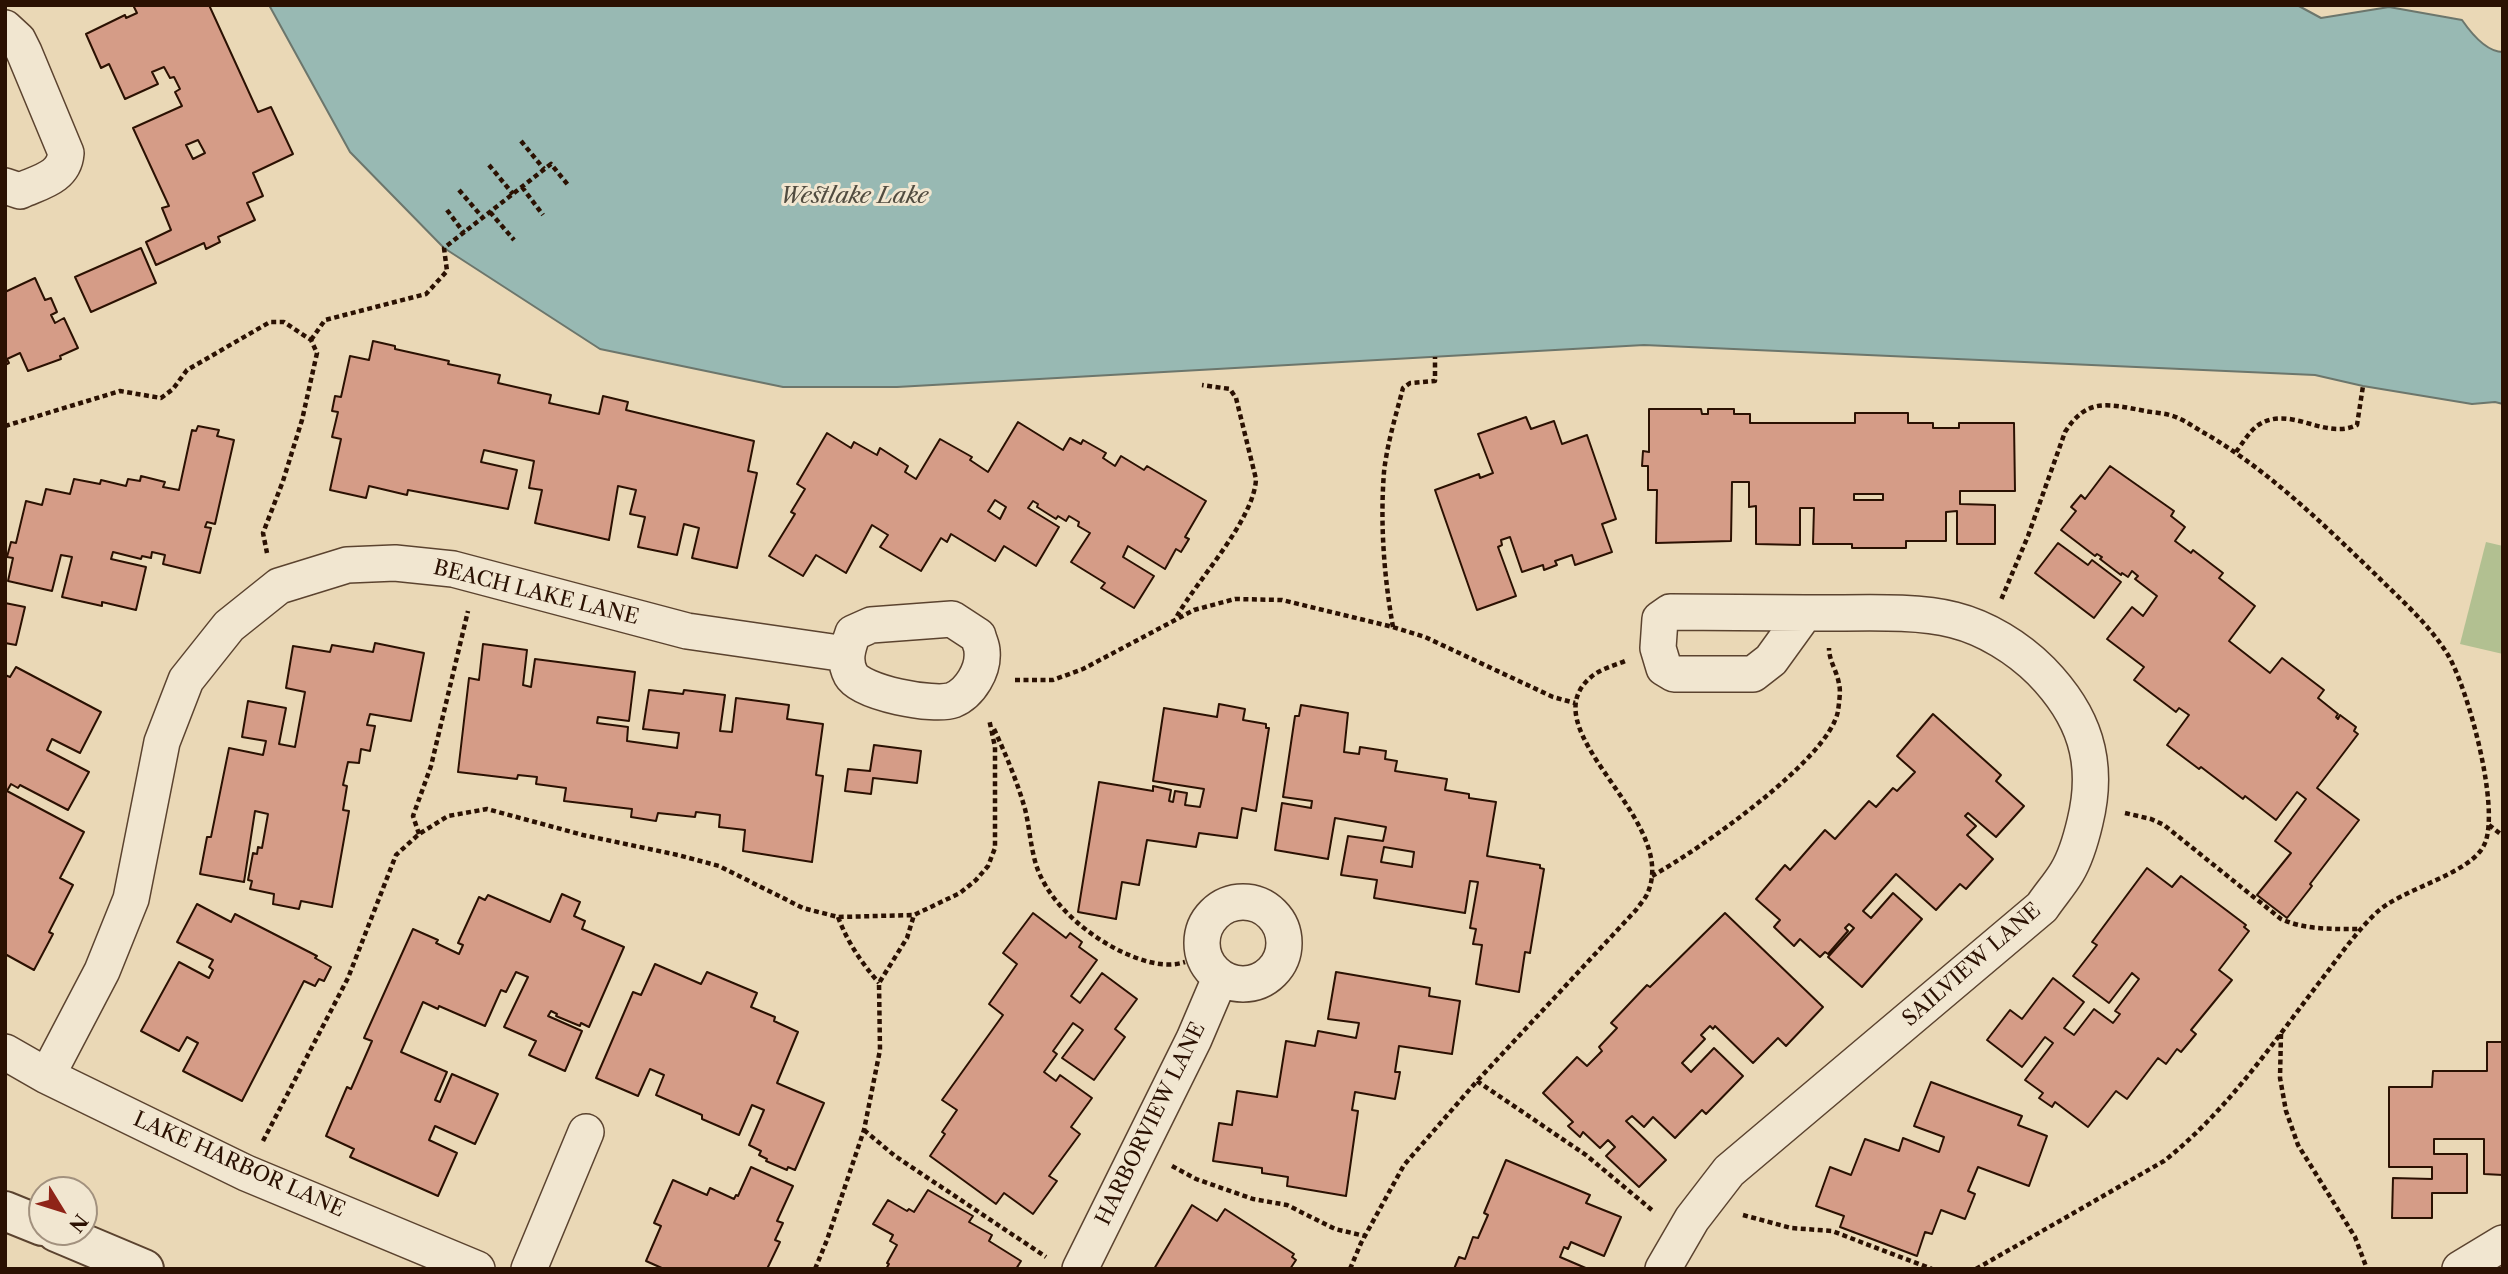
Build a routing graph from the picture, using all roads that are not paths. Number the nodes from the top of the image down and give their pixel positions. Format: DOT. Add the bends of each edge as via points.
graph roads {
  1 [pos="5,28"];
  2 [pos="5,186"];
  3 [pos="1816,614"];
  4 [pos="846,654"];
  5 [pos="1212,967"];
  6 [pos="5,1052"];
  7 [pos="47,1076"];
  8 [pos="586,1132"];
  9 [pos="5,1211"];
  10 [pos="28,1220"];
  11 [pos="2503,1243"];
  12 [pos="89,1246"];
  13 [pos="1066,1265"];
  14 [pos="144,1269"];
  15 [pos="477,1269"];
  16 [pos="529,1269"];
  17 [pos="1663,1269"];
  18 [pos="2460,1269"];
  1 -- 2 [label="street" via="24,52 66,153 58,174 20,191"];
  3 -- 3 [label="street, SAILVIEW LANE" via="1670,612 1660,619 1658,648 1664,668 1674,674 1753,674"];
  3 -- 17 [label="street, SAILVIEW LANE" via="1954,620 1988,633 2026,656 2060,690 2081,727 2092,767 2088,808 2068,871 2042,907 1729,1171"];
  4 -- 4 [label="street" via="853,633 871,625 952,619 978,636 983,653 971,684 950,701 904,699 859,685 850,674"];
  4 -- 7 [label="street, BEACH LAKE LANE" via="687,631 453,569 395,563 347,565 279,586 229,625 186,680 162,742 131,899 102,971"];
  5 -- 13 [label="street, HARBORVIEW LANE" via="1194,1039 1140,1149"];
  6 -- 7 [label="street, LAKE HARBOR LANE"];
  7 -- 15 [label="street, LAKE HARBOR LANE" via="246,1173"];
  8 -- 16 [label="street"];
  9 -- 10 [label="street"];
  11 -- 18 [label="street"];
  12 -- 14 [label="street"];
}
